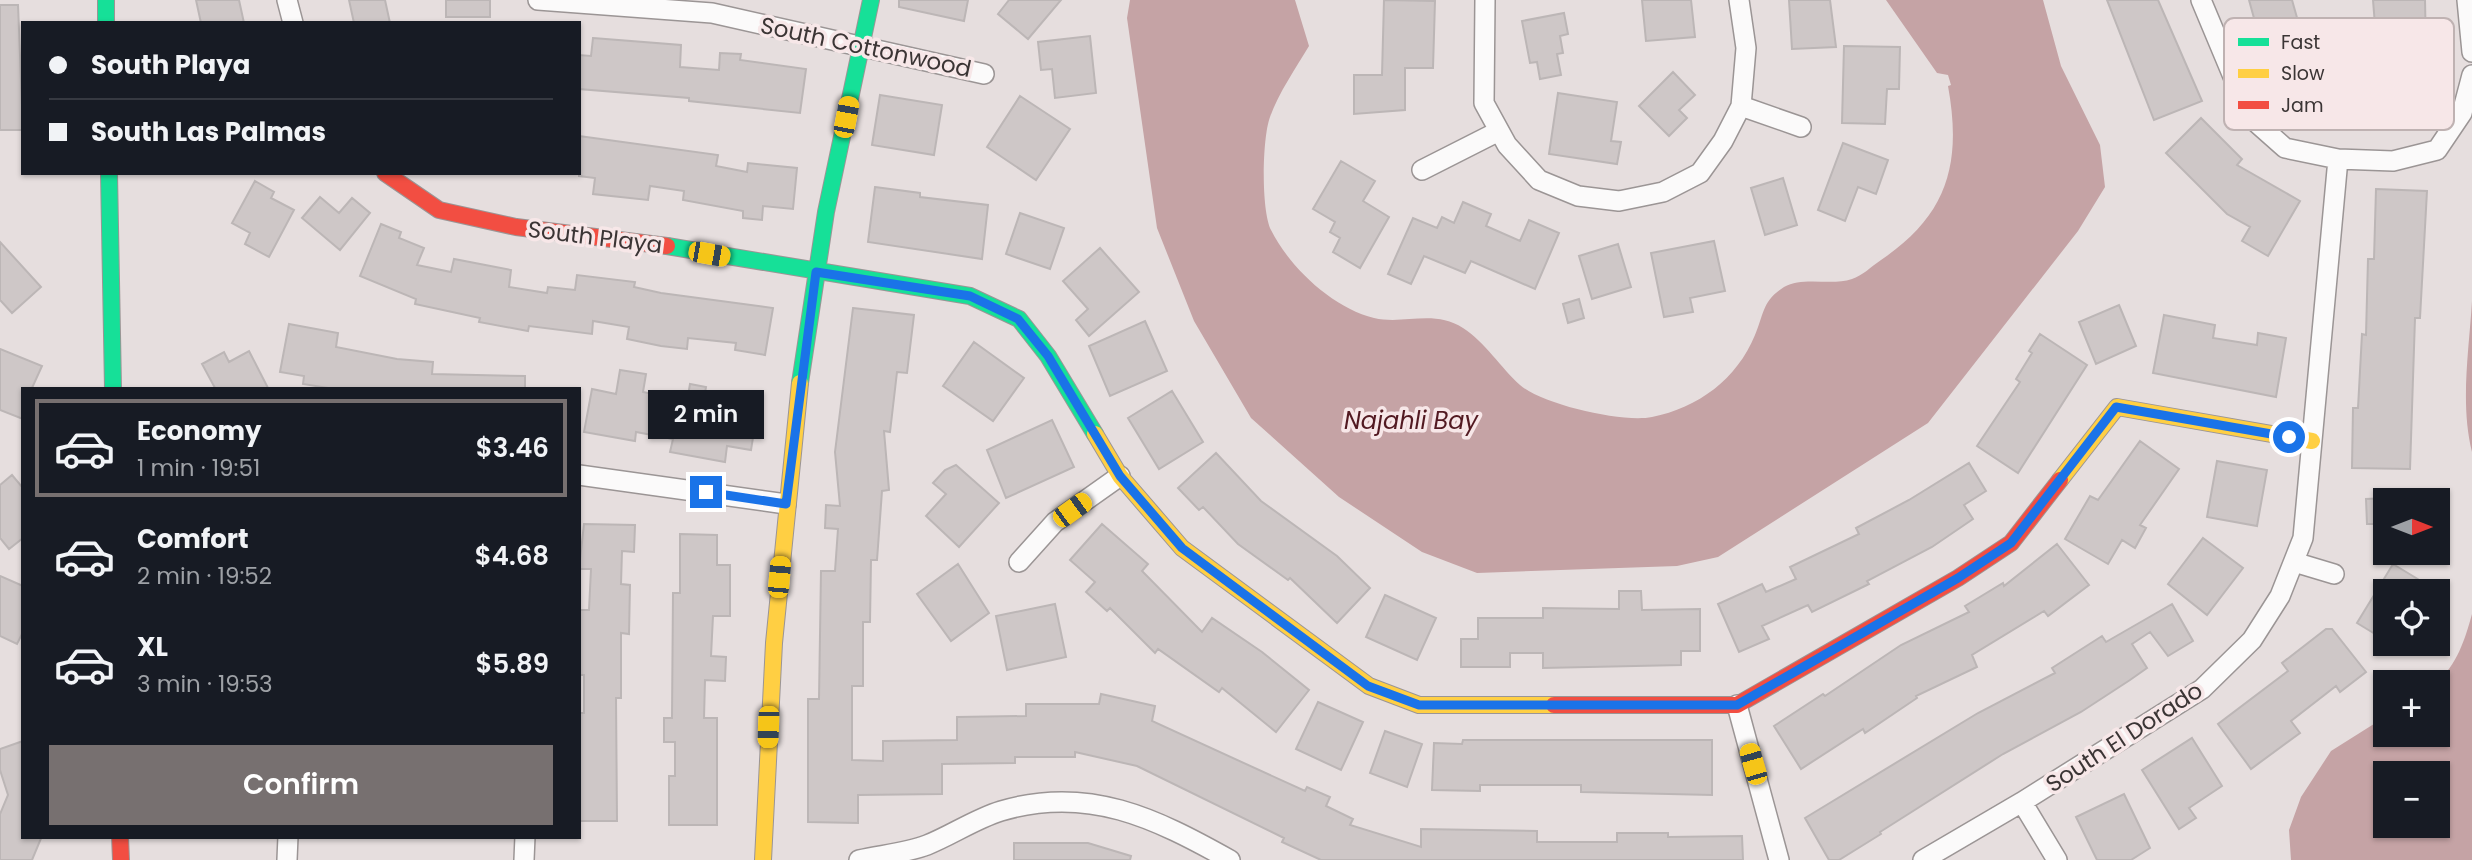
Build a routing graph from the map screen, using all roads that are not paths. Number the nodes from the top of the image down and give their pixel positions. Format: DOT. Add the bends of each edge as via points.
graph roads {
  1 [pos="106,0"];
  2 [pos="287,0"];
  3 [pos="538,0"];
  4 [pos="871,0"];
  5 [pos="1485,0"];
  6 [pos="1738,0"];
  7 [pos="2201,0"];
  8 [pos="2467,0"];
  9 [pos="106,21"];
  10 [pos="292,21"];
  11 [pos="860,46"];
  12 [pos="2472,52"];
  13 [pos="2224,55"];
  14 [pos="984,74"];
  15 [pos="2472,75"];
  16 [pos="1741,106"];
  17 [pos="2454,125"];
  18 [pos="1801,127"];
  19 [pos="2265,130"];
  20 [pos="2451,130"];
  21 [pos="1499,131"];
  22 [pos="2338,159"];
  23 [pos="1422,170"];
  24 [pos="109,175"];
  25 [pos="388,175"];
  26 [pos="816,272"];
  27 [pos="113,387"];
  28 [pos="2312,441"];
  29 [pos="581,475"];
  30 [pos="1120,476"];
  31 [pos="786,504"];
  32 [pos="1018,562"];
  33 [pos="2294,562"];
  34 [pos="2334,574"];
  35 [pos="1737,705"];
  36 [pos="2022,802"];
  37 [pos="120,839"];
  38 [pos="288,839"];
  39 [pos="525,839"];
  40 [pos="121,860"];
  41 [pos="287,860"];
  42 [pos="524,860"];
  43 [pos="763,860"];
  44 [pos="859,860"];
  45 [pos="1230,860"];
  46 [pos="1779,860"];
  47 [pos="1923,860"];
  48 [pos="2057,860"];
  1 -- 9 [label="street"];
  2 -- 10 [label="street"];
  3 -- 11 [label="street, South Cottonwood" via="712,13"];
  4 -- 11 [label="street"];
  5 -- 21 [label="street" via="1483,103"];
  6 -- 16 [label="street" via="1746,48"];
  7 -- 13 [label="street"];
  8 -- 12 [label="street"];
  11 -- 14 [label="street, South Cottonwood"];
  11 -- 26 [label="street"];
  15 -- 17 [label="street" via="2462,113"];
  16 -- 18 [label="street"];
  16 -- 21 [label="street" via="1700,173 1663,191 1619,201 1578,196 1539,180"];
  19 -- 22 [label="street" via="2285,148"];
  20 -- 22 [label="street" via="2437,150 2393,161"];
  21 -- 23 [label="street"];
  22 -- 28 [label="street, South El Dorado"];
  24 -- 27 [label="street"];
  25 -- 26 [label="street, South Playa" via="439,210 516,227 632,240"];
  26 -- 30 [label="street, South Playa" via="970,296 1026,313"];
  26 -- 31 [label="street"];
  28 -- 33 [label="street, South El Dorado" via="2303,538"];
  28 -- 35 [label="street, South Playa" via="2116,407 2011,543"];
  29 -- 31 [label="street"];
  30 -- 32 [label="street" via="1055,522"];
  30 -- 35 [label="street, South Playa" via="1182,548 1368,686 1419,705"];
  31 -- 43 [label="street" via="770,675"];
  33 -- 34 [label="street"];
  33 -- 36 [label="street, South El Dorado" via="2280,596 2252,640 2202,689"];
  35 -- 46 [label="street"];
  36 -- 47 [label="street, South El Dorado"];
  36 -- 48 [label="street"];
  37 -- 40 [label="street"];
  38 -- 41 [label="street"];
  39 -- 42 [label="street"];
  44 -- 45 [label="street" via="924,846 1000,811 1062,800 1115,807 1180,832"];
}
